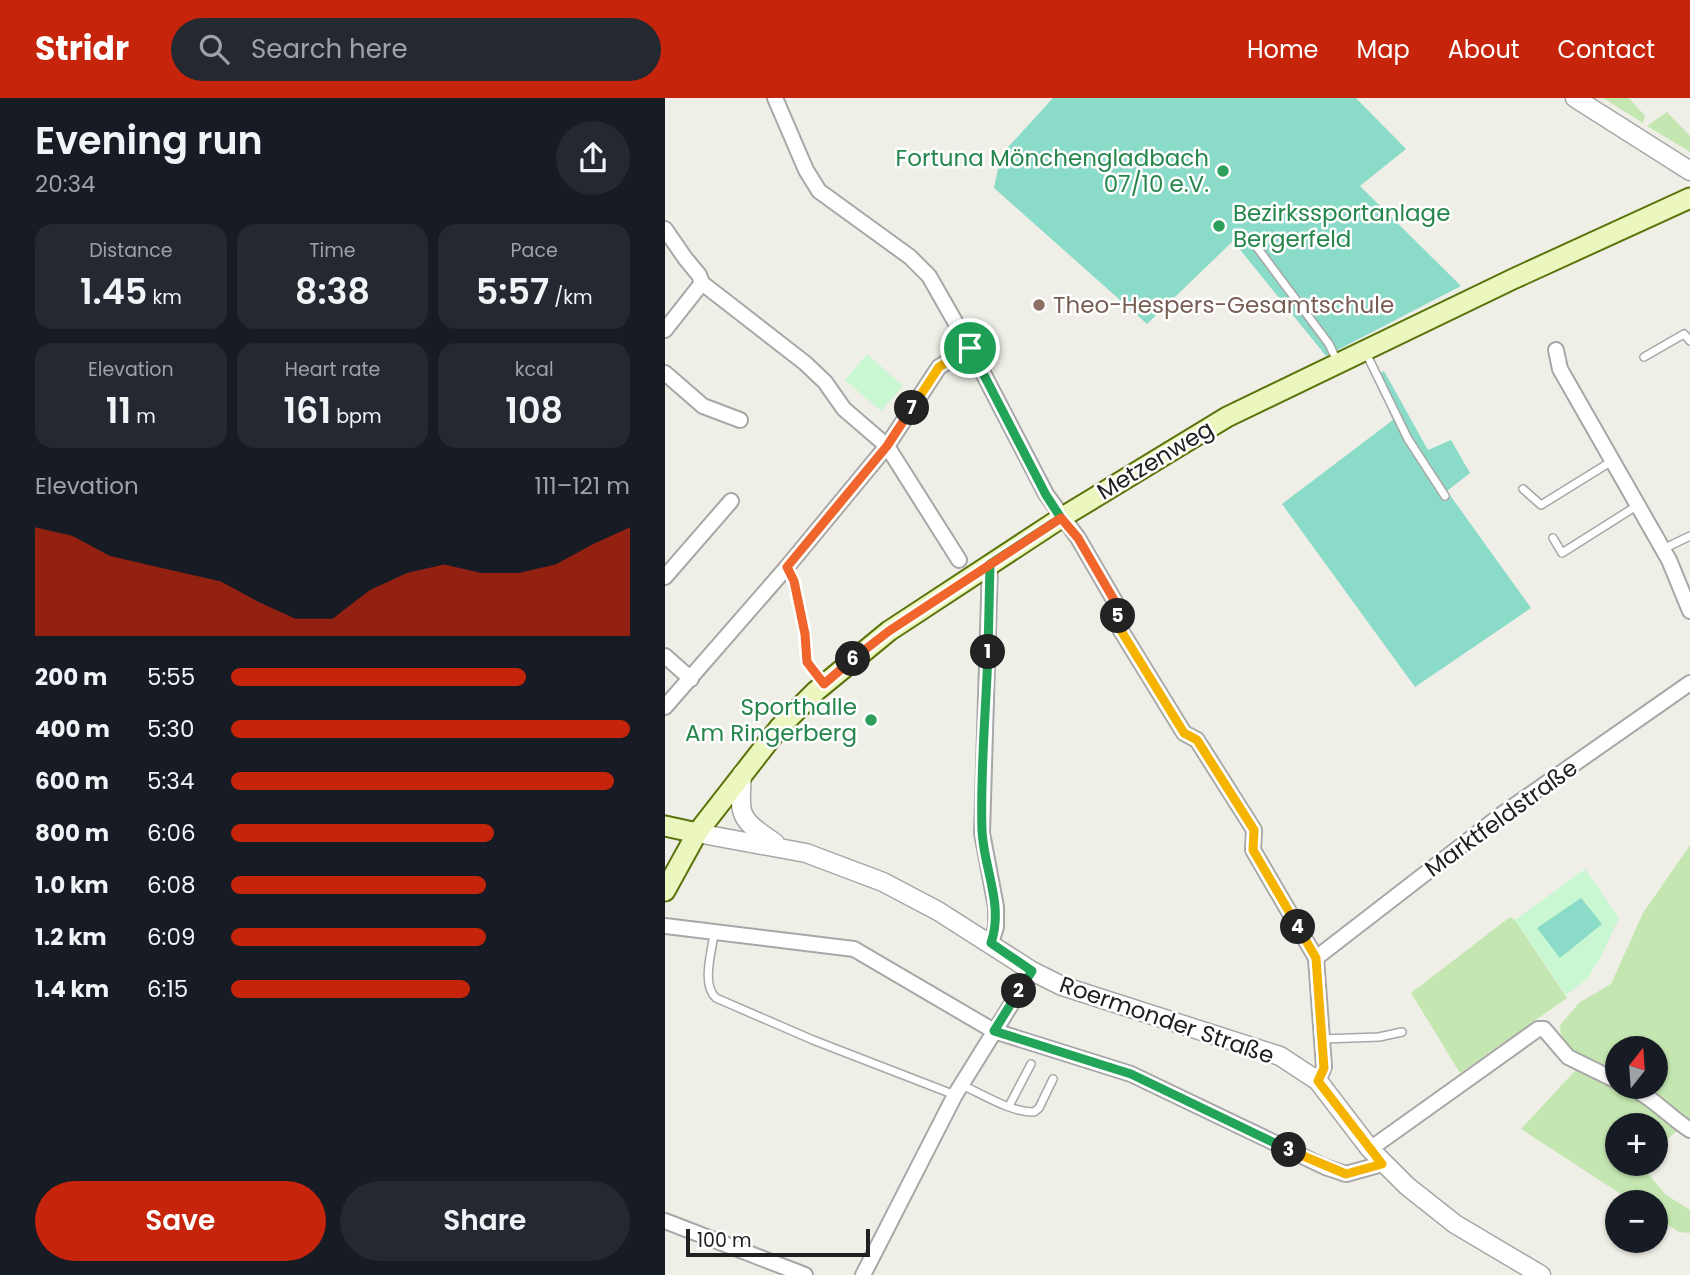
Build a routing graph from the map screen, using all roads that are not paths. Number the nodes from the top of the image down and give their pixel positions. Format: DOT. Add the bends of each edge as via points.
graph roads {
  1 [pos="775,98"];
  2 [pos="1575,98"];
  3 [pos="1690,171"];
  4 [pos="1690,198"];
  5 [pos="665,229"];
  6 [pos="1253,242"];
  7 [pos="702,283"];
  8 [pos="665,330"];
  9 [pos="1690,341"];
  10 [pos="970,348"];
  11 [pos="1365,350"];
  12 [pos="1556,351"];
  13 [pos="1644,357"];
  14 [pos="1338,364"];
  15 [pos="665,373"];
  16 [pos="740,420"];
  17 [pos="887,446"];
  18 [pos="1612,461"];
  19 [pos="1523,489"];
  20 [pos="1445,496"];
  21 [pos="731,501"];
  22 [pos="1638,505"];
  23 [pos="1061,518"];
  24 [pos="1690,536"];
  25 [pos="1552,538"];
  26 [pos="1663,549"];
  27 [pos="959,560"];
  28 [pos="990,564"];
  29 [pos="787,567"];
  30 [pos="665,577"];
  31 [pos="1690,611"];
  32 [pos="665,656"];
  33 [pos="691,679"];
  34 [pos="1690,683"];
  35 [pos="824,684"];
  36 [pos="665,707"];
  37 [pos="742,774"];
  38 [pos="665,826"];
  39 [pos="697,832"];
  40 [pos="781,848"];
  41 [pos="665,891"];
  42 [pos="665,926"];
  43 [pos="714,933"];
  44 [pos="991,943"];
  45 [pos="1316,958"];
  46 [pos="1032,971"];
  47 [pos="994,1031"];
  48 [pos="1402,1032"];
  49 [pos="1322,1039"];
  50 [pos="1031,1064"];
  51 [pos="1605,1074"];
  52 [pos="1053,1079"];
  53 [pos="1318,1081"];
  54 [pos="958,1090"];
  55 [pos="1650,1099"];
  56 [pos="1009,1106"];
  57 [pos="1690,1130"];
  58 [pos="1370,1149"];
  59 [pos="1382,1164"];
  60 [pos="665,1221"];
  61 [pos="805,1275"];
  62 [pos="863,1275"];
  63 [pos="1541,1275"];
  1 -- 10 [label="street" via="819,191 929,276"];
  2 -- 3 [label="street"];
  4 -- 11 [label="main road, Metzenweg"];
  5 -- 7 [label="street"];
  6 -- 14 [label="lane" via="1329,344"];
  7 -- 8 [label="street"];
  7 -- 17 [label="street" via="805,363 845,409"];
  9 -- 13 [label="lane" via="1684,334"];
  10 -- 17 [label="street" via="939,367"];
  10 -- 23 [label="street"];
  11 -- 14 [label="main road, Metzenweg"];
  11 -- 20 [label="lane" via="1408,439"];
  12 -- 18 [label="street" via="1560,369"];
  14 -- 23 [label="main road, Metzenweg" via="1227,416"];
  15 -- 16 [label="street" via="703,406"];
  17 -- 27 [label="street"];
  17 -- 29 [label="street"];
  18 -- 19 [label="lane" via="1541,505"];
  18 -- 22 [label="street"];
  21 -- 30 [label="street"];
  22 -- 25 [label="lane" via="1562,553"];
  22 -- 26 [label="street"];
  23 -- 28 [label="main road, Metzenweg"];
  23 -- 45 [label="street" via="1117,605 1120,629 1177,722 1197,740 1254,830 1253,850"];
  24 -- 26 [label="lane"];
  26 -- 31 [label="street"];
  28 -- 35 [label="main road, Metzenweg" via="889,631"];
  28 -- 44 [label="street" via="982,833 996,906"];
  29 -- 33 [label="street"];
  29 -- 35 [label="lane" via="794,581 807,662"];
  32 -- 33 [label="street"];
  33 -- 36 [label="street"];
  34 -- 45 [label="street, Marktfeldstraße" via="1501,815"];
  35 -- 37 [label="main road, Metzenweg"];
  37 -- 39 [label="main road, Metzenweg"];
  37 -- 40 [label="street" via="741,812 749,825"];
  38 -- 39 [label="main road, Roermonder Straße"];
  39 -- 40 [label="street, Roermonder Straße"];
  39 -- 41 [label="main road, Metzenweg"];
  40 -- 44 [label="street, Roermonder Straße" via="883,882"];
  42 -- 43 [label="street"];
  43 -- 47 [label="street" via="854,949"];
  43 -- 54 [label="lane" via="708,980 716,998 813,1040"];
  44 -- 46 [label="street, Roermonder Straße"];
  45 -- 49 [label="street"];
  46 -- 47 [label="street"];
  46 -- 53 [label="street, Roermonder Straße" via="1062,986 1280,1056"];
  47 -- 54 [label="street"];
  47 -- 59 [label="street" via="1131,1074 1325,1167 1346,1174"];
  48 -- 49 [label="lane"];
  49 -- 53 [label="street" via="1324,1068"];
  50 -- 56 [label="lane"];
  51 -- 58 [label="street" via="1568,1057 1544,1030 1538,1030"];
  52 -- 56 [label="lane" via="1034,1112"];
  53 -- 58 [label="street, Roermonder Straße"];
  54 -- 56 [label="lane"];
  54 -- 62 [label="street"];
  55 -- 57 [label="street"];
  58 -- 59 [label="street, Roermonder Straße"];
  59 -- 63 [label="street, Roermonder Straße" via="1455,1224"];
  60 -- 61 [label="street"];
}
